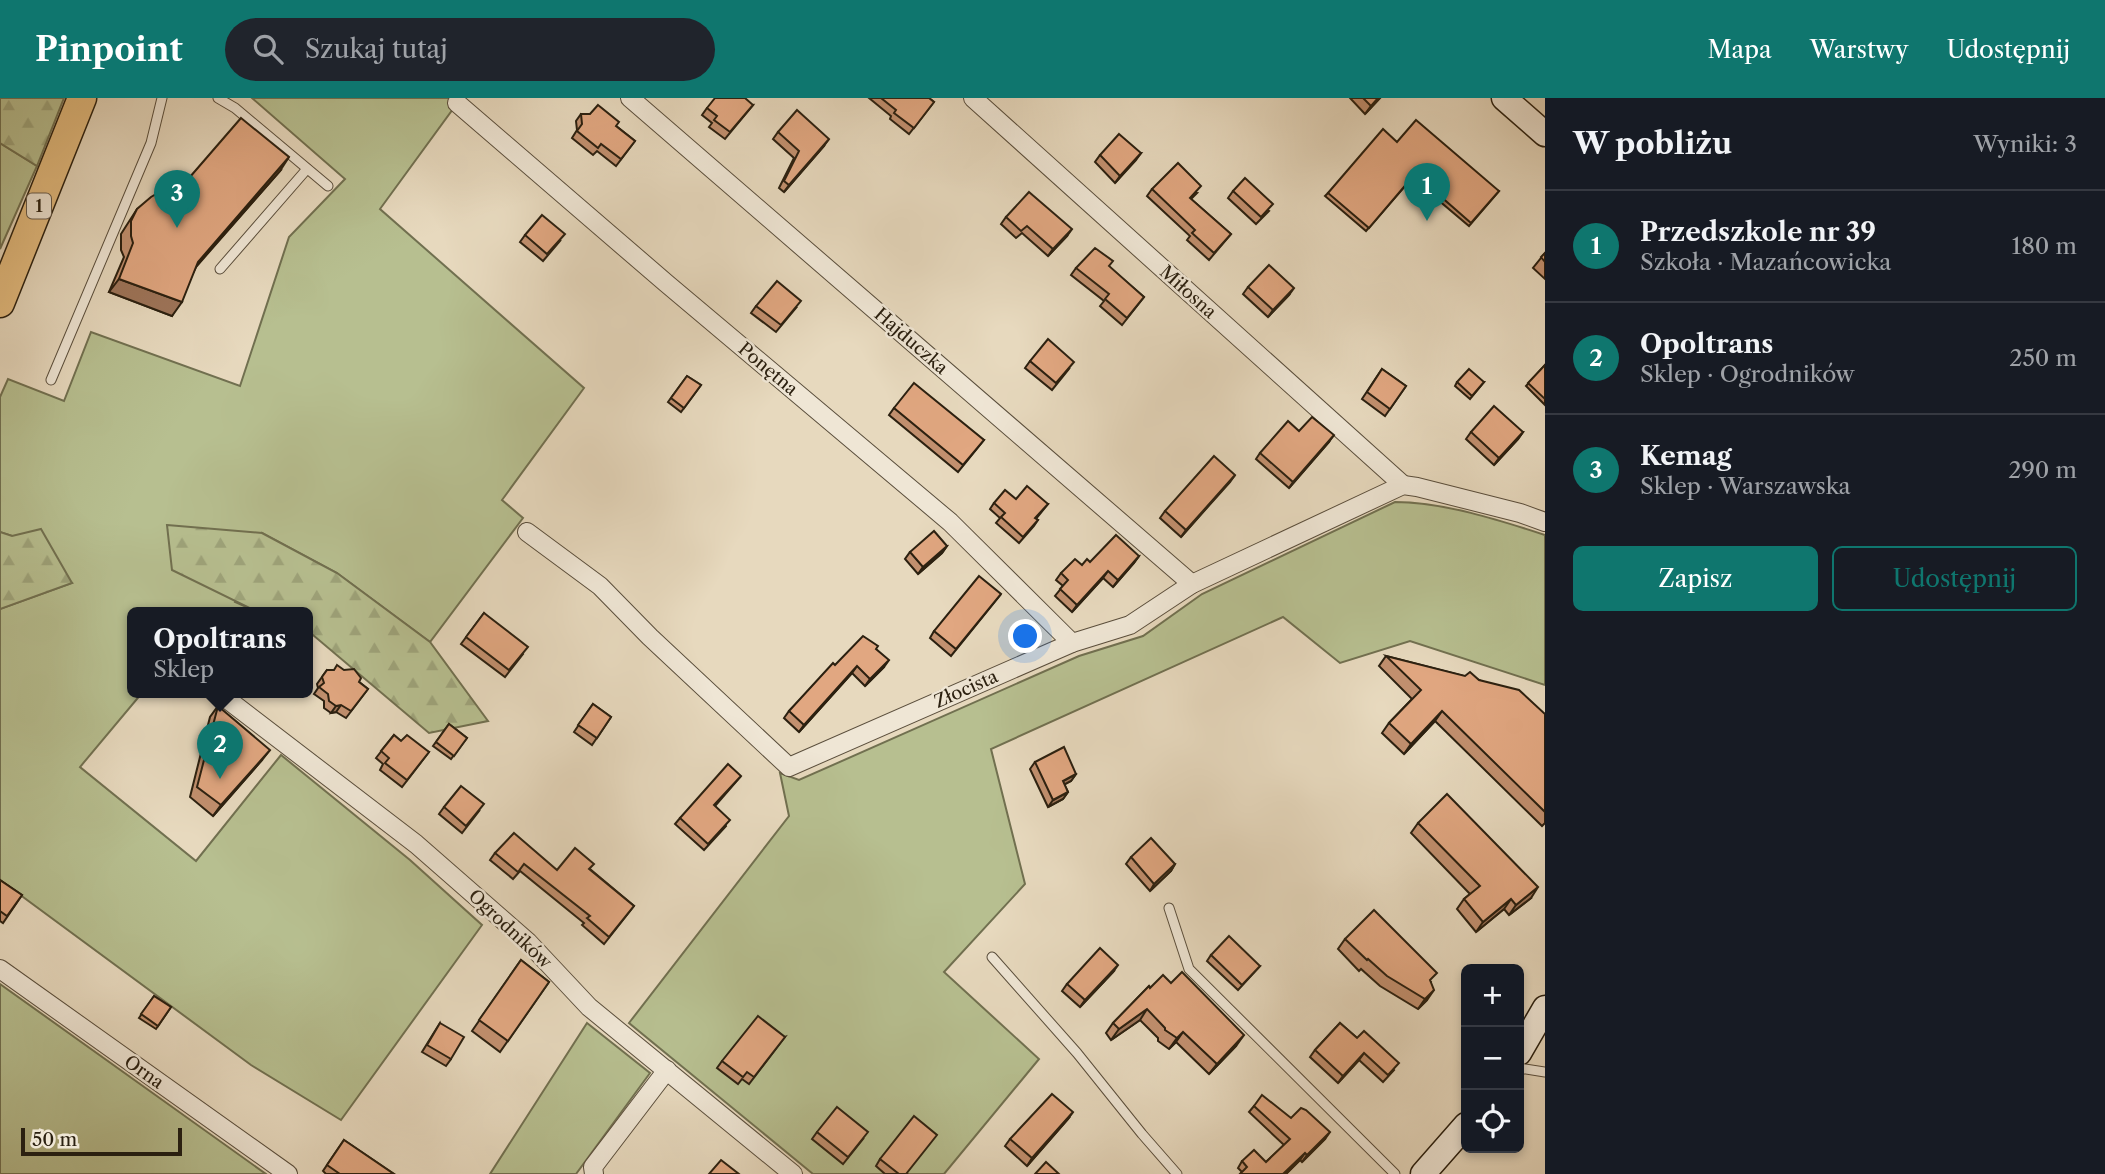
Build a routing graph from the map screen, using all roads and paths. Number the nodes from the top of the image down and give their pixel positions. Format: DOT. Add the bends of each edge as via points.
graph roads {
  1 [pos="82,98"];
  2 [pos="162,98"];
  3 [pos="218,98"];
  4 [pos="629,98"];
  5 [pos="973,98"];
  6 [pos="1504,98"];
  7 [pos="457,103"];
  8 [pos="1545,134"];
  9 [pos="307,169"];
  10 [pos="328,186"];
  11 [pos="220,269"];
  12 [pos="0,303"];
  13 [pos="51,380"];
  14 [pos="1403,485"];
  15 [pos="1545,522"];
  16 [pos="527,533"];
  17 [pos="1192,584"];
  18 [pos="1072,643"];
  19 [pos="226,698"];
  20 [pos="1169,908"];
  21 [pos="992,957"];
  22 [pos="0,969"];
  23 [pos="1545,1008"];
  24 [pos="1524,1044"];
  25 [pos="1524,1069"];
  26 [pos="667,1070"];
  27 [pos="1545,1072"];
  28 [pos="1461,1131"];
  29 [pos="288,1174"];
  30 [pos="594,1174"];
  31 [pos="793,1174"];
  32 [pos="1177,1174"];
  33 [pos="1395,1174"];
  34 [pos="1423,1174"];
  1 -- 12 [label="main road, 1"];
  2 -- 13 [label="lane" via="151,143"];
  3 -- 9 [label="lane"];
  4 -- 17 [label="street, Hajduczka"];
  5 -- 14 [label="street, Miłosna"];
  6 -- 8 [label="street"];
  7 -- 18 [label="street, Ponętna" via="950,522"];
  9 -- 10 [label="lane"];
  9 -- 11 [label="lane"];
  14 -- 15 [label="street"];
  14 -- 17 [label="street, Złocista"];
  16 -- 18 [label="street, Złocista" via="600,586 789,767"];
  17 -- 18 [label="street, Złocista" via="1130,625"];
  19 -- 26 [label="street, Ogrodników" via="416,844 528,942 589,1007"];
  20 -- 33 [label="lane" via="1189,969"];
  21 -- 32 [label="lane"];
  22 -- 29 [label="street, Orna"];
  23 -- 24 [label="street"];
  25 -- 27 [label="lane"];
  26 -- 30 [label="street" via="593,1167"];
  26 -- 31 [label="street, Ogrodników"];
  28 -- 34 [label="street"];
}
